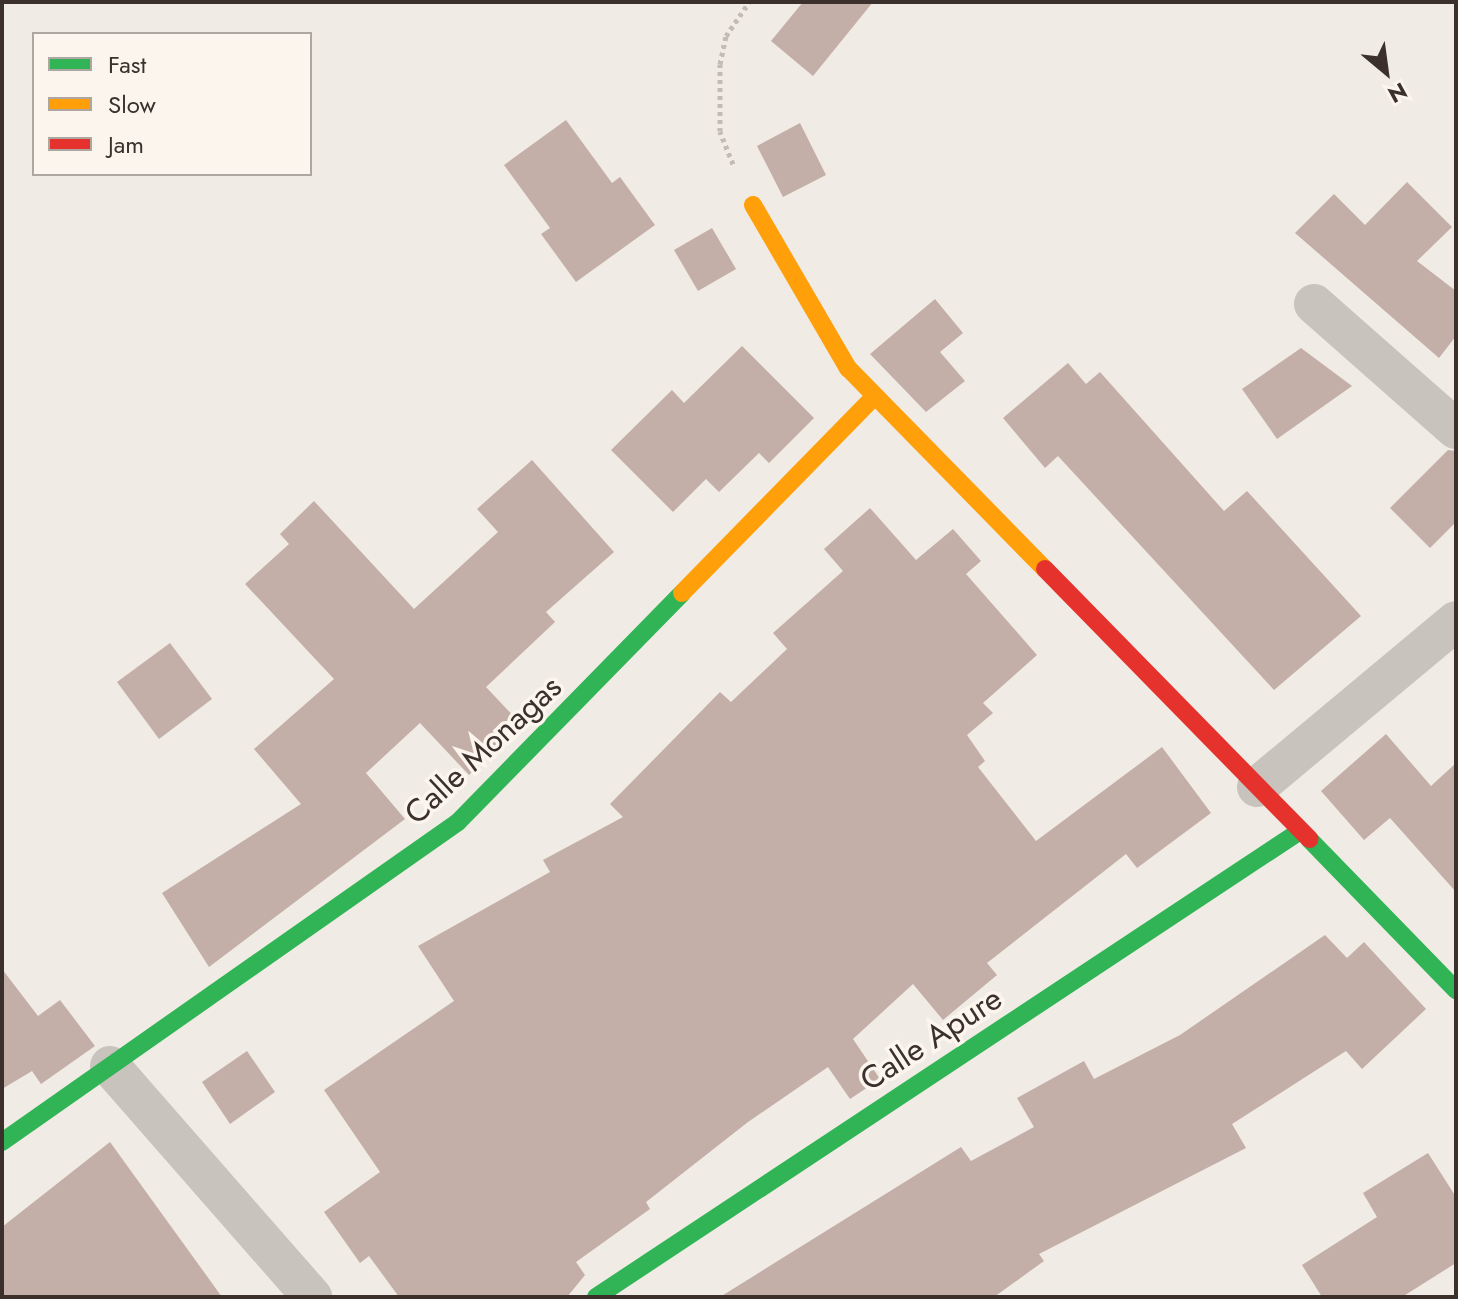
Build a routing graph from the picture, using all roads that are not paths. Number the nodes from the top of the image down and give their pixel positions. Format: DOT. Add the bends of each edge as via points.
graph roads {
  1 [pos="753,205"];
  2 [pos="1314,304"];
  3 [pos="874,397"];
  4 [pos="1456,429"];
  5 [pos="1456,621"];
  6 [pos="1257,787"];
  7 [pos="1300,831"];
  8 [pos="1456,990"];
  9 [pos="110,1066"];
  10 [pos="2,1142"];
  11 [pos="312,1297"];
  12 [pos="596,1297"];
  1 -- 3 [label="street" via="848,368"];
  2 -- 4 [label="street"];
  3 -- 6 [label="street"];
  3 -- 9 [label="street, Calle Monagas" via="458,822"];
  5 -- 6 [label="street"];
  6 -- 7 [label="street"];
  7 -- 8 [label="street"];
  7 -- 12 [label="street, Calle Apure"];
  9 -- 10 [label="street, Calle Monagas"];
  9 -- 11 [label="street"];
}
